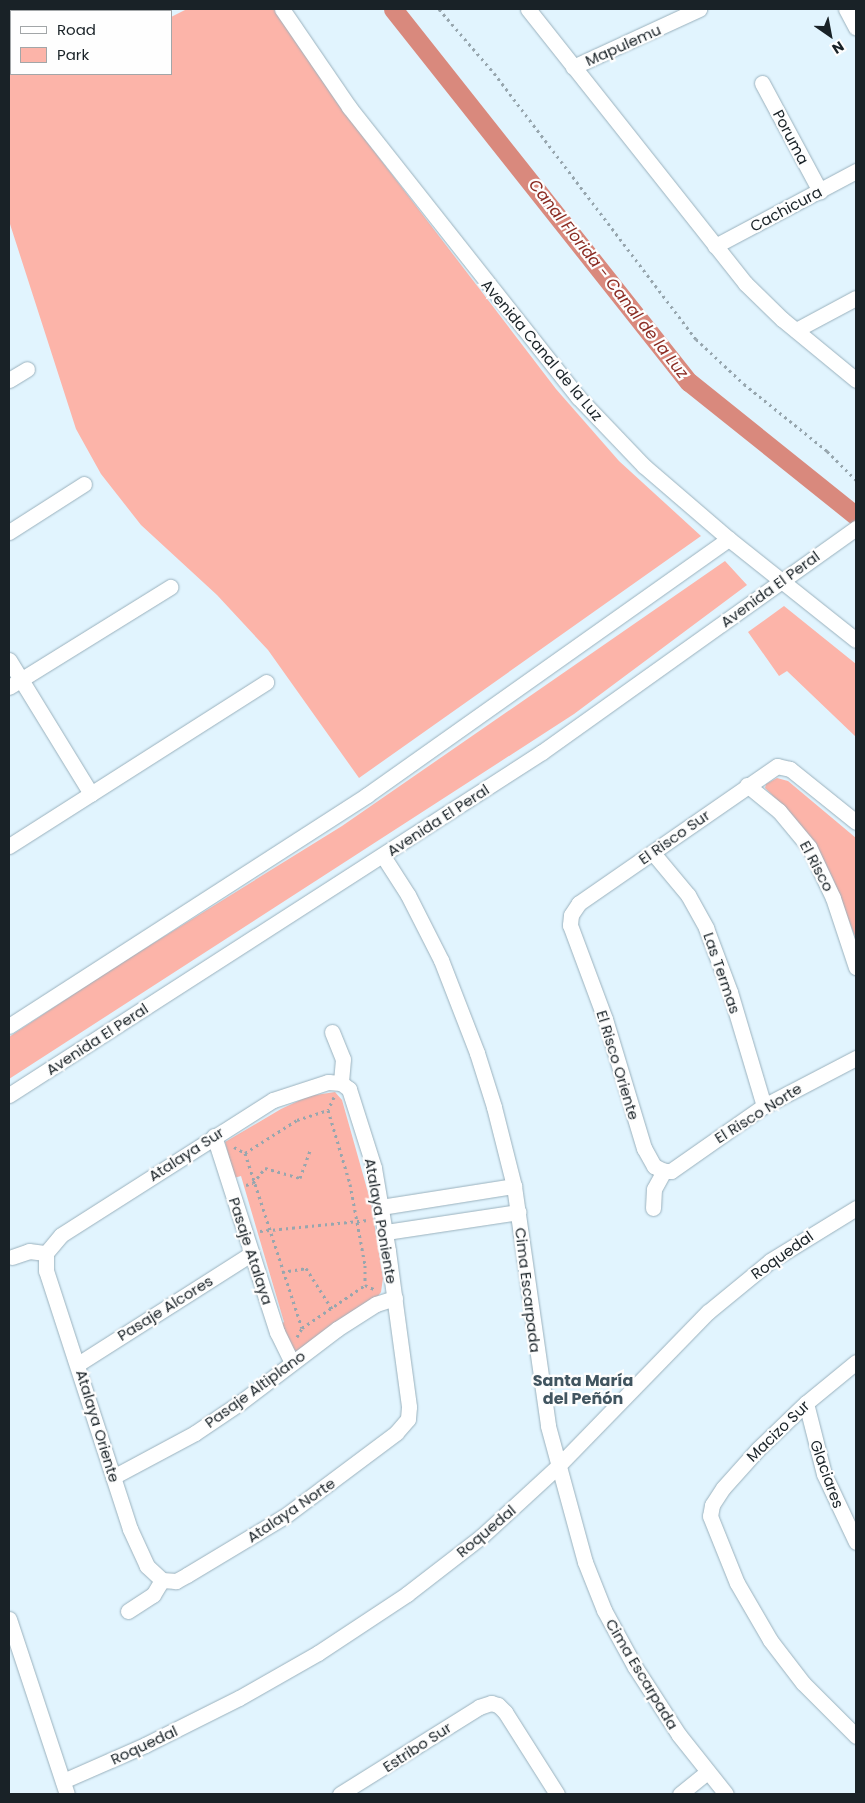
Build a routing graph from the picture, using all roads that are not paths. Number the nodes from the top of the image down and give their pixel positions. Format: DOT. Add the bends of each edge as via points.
graph roads {
  1 [pos="282,9"];
  2 [pos="528,9"];
  3 [pos="699,9"];
  4 [pos="846,9"];
  5 [pos="856,28"];
  6 [pos="573,67"];
  7 [pos="762,83"];
  8 [pos="856,171"];
  9 [pos="820,191"];
  10 [pos="715,246"];
  11 [pos="856,298"];
  12 [pos="796,330"];
  13 [pos="27,369"];
  14 [pos="9,380"];
  15 [pos="856,380"];
  16 [pos="84,484"];
  17 [pos="856,528"];
  18 [pos="9,532"];
  19 [pos="728,539"];
  20 [pos="783,579"];
  21 [pos="170,587"];
  22 [pos="856,640"];
  23 [pos="9,660"];
  24 [pos="266,682"];
  25 [pos="15,683"];
  26 [pos="747,785"];
  27 [pos="91,794"];
  28 [pos="854,817"];
  29 [pos="9,846"];
  30 [pos="653,853"];
  31 [pos="382,856"];
  32 [pos="570,915"];
  33 [pos="856,967"];
  34 [pos="9,1026"];
  35 [pos="332,1032"];
  36 [pos="856,1058"];
  37 [pos="341,1083"];
  38 [pos="9,1095"];
  39 [pos="764,1106"];
  40 [pos="214,1136"];
  41 [pos="664,1171"];
  42 [pos="514,1186"];
  43 [pos="653,1208"];
  44 [pos="856,1208"];
  45 [pos="518,1212"];
  46 [pos="384,1220"];
  47 [pos="46,1253"];
  48 [pos="252,1253"];
  49 [pos="12,1257"];
  50 [pos="395,1298"];
  51 [pos="856,1362"];
  52 [pos="292,1363"];
  53 [pos="78,1364"];
  54 [pos="806,1403"];
  55 [pos="408,1419"];
  56 [pos="558,1466"];
  57 [pos="114,1477"];
  58 [pos="856,1542"];
  59 [pos="162,1580"];
  60 [pos="128,1612"];
  61 [pos="9,1619"];
  62 [pos="856,1736"];
  63 [pos="707,1772"];
  64 [pos="65,1788"];
  65 [pos="723,1793"];
  66 [pos="340,1794"];
  67 [pos="557,1794"];
  68 [pos="680,1794"];
  1 -- 19 [label="street, Avenida Canal de la Luz" via="349,107 578,397 644,466"];
  2 -- 6 [label="street"];
  3 -- 6 [label="street, Mapulemu"];
  4 -- 5 [label="street"];
  6 -- 10 [label="street"];
  7 -- 9 [label="street, Poruma"];
  8 -- 9 [label="street, Cachicura"];
  9 -- 10 [label="street, Cachicura"];
  10 -- 12 [label="street" via="745,283"];
  11 -- 12 [label="street"];
  12 -- 15 [label="street"];
  13 -- 14 [label="street"];
  16 -- 18 [label="street"];
  17 -- 20 [label="street, Avenida El Peral"];
  19 -- 20 [label="street, Avenida Canal de la Luz"];
  19 -- 34 [label="street" via="367,794"];
  20 -- 22 [label="street, Avenida Canal de la Luz"];
  20 -- 31 [label="street, Avenida El Peral" via="577,728"];
  21 -- 25 [label="street"];
  23 -- 25 [label="street"];
  24 -- 27 [label="street"];
  25 -- 27 [label="street"];
  26 -- 28 [label="street, El Risco Sur" via="770,768 782,765"];
  26 -- 30 [label="street, El Risco Sur"];
  26 -- 33 [label="street, El Risco" via="779,811 809,847 834,898"];
  27 -- 29 [label="street"];
  30 -- 32 [label="street, El Risco Sur" via="579,903"];
  30 -- 39 [label="street, Las Termas" via="688,895 706,928 730,992"];
  31 -- 38 [label="street, Avenida El Peral"];
  31 -- 42 [label="street, Cima Escarpada" via="430,937 458,1002 494,1107"];
  32 -- 41 [label="street, El Risco Oriente" via="571,930 602,1011 642,1143 654,1166"];
  35 -- 37 [label="street" via="343,1059"];
  36 -- 39 [label="street, El Risco Norte"];
  37 -- 40 [label="street, Atalaya Sur" via="320,1083 284,1094"];
  37 -- 46 [label="street, Atalaya Poniente" via="349,1089 353,1099"];
  39 -- 41 [label="street, El Risco Norte" via="672,1171"];
  40 -- 47 [label="street, Atalaya Sur" via="61,1234"];
  40 -- 48 [label="street, Pasaje Atalaya"];
  41 -- 43 [label="street" via="654,1189"];
  42 -- 45 [label="street, Cima Escarpada"];
  42 -- 46 [label="street"];
  44 -- 56 [label="street, Roquedal" via="770,1261 708,1312"];
  45 -- 46 [label="street"];
  45 -- 56 [label="street, Cima Escarpada" via="538,1367"];
  46 -- 50 [label="street, Atalaya Poniente"];
  47 -- 49 [label="street" via="29,1251"];
  47 -- 53 [label="street, Atalaya Oriente" via="46,1271"];
  48 -- 52 [label="street, Pasaje Atalaya" via="281,1345"];
  48 -- 53 [label="street, Pasaje Alcores"];
  50 -- 52 [label="street, Pasaje Altiplano" via="356,1316"];
  50 -- 55 [label="street, Atalaya Poniente"];
  51 -- 54 [label="street, Macizo Sur"];
  52 -- 57 [label="street, Pasaje Altiplano" via="195,1432"];
  53 -- 57 [label="street, Atalaya Oriente"];
  54 -- 58 [label="street, Glaciares" via="824,1474"];
  54 -- 62 [label="street, Macizo Sur" via="738,1470 710,1510 712,1527 761,1626 803,1683"];
  55 -- 59 [label="street, Atalaya Norte" via="396,1433 285,1516 176,1581"];
  56 -- 63 [label="street, Cima Escarpada" via="582,1554 604,1610 655,1700"];
  56 -- 64 [label="street, Roquedal" via="482,1536 412,1590 336,1642 193,1722"];
  57 -- 59 [label="street, Atalaya Oriente" via="142,1558 150,1571"];
  59 -- 60 [label="street" via="153,1595"];
  61 -- 64 [label="street"];
  63 -- 65 [label="street, Cima Escarpada"];
  63 -- 68 [label="street"];
  66 -- 67 [label="street, Estribo Sur" via="479,1707 495,1704 505,1712"];
}
